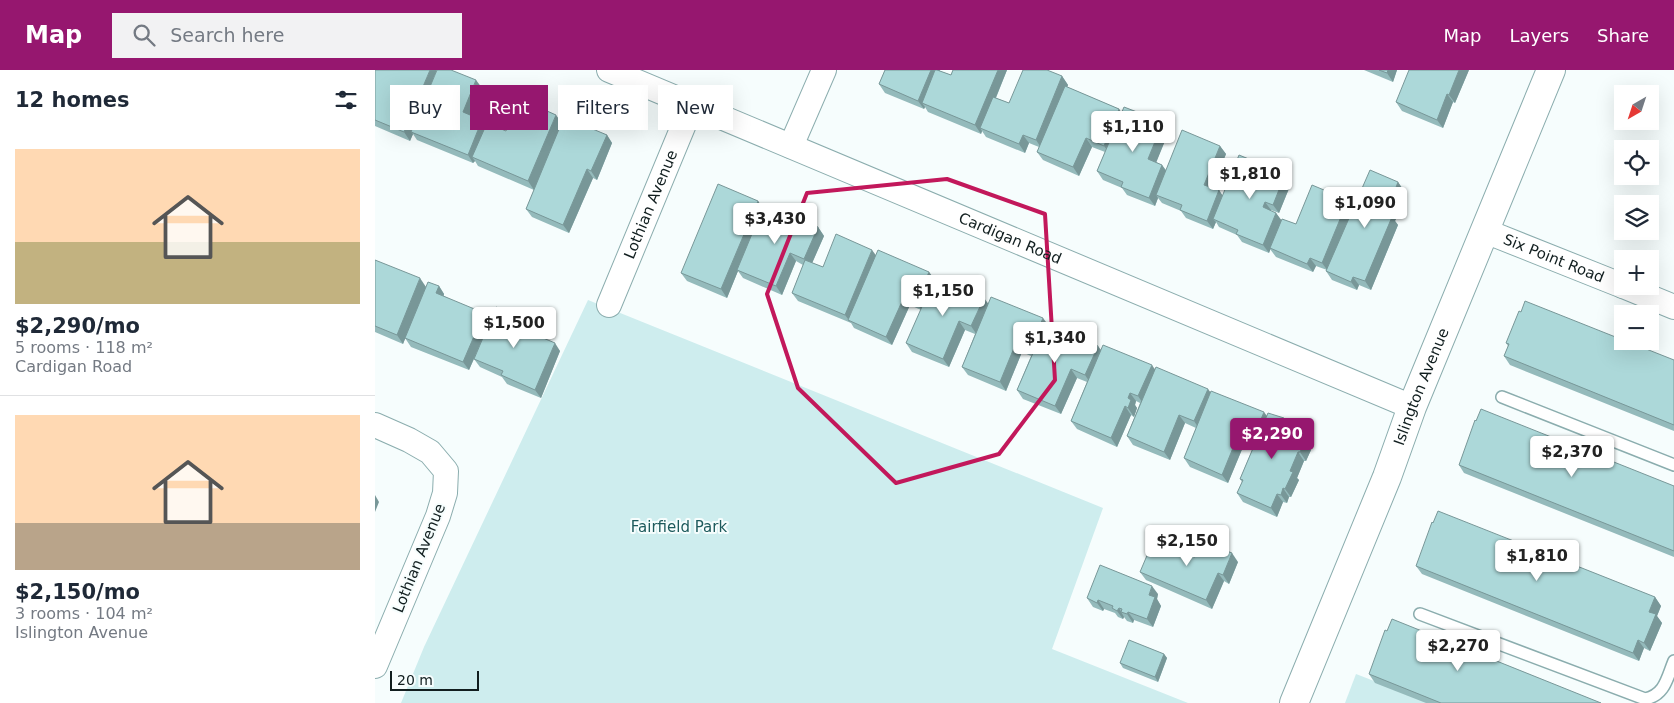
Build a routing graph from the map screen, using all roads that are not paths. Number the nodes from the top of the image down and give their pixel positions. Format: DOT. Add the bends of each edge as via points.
graph roads {
  1 [pos="609,70"];
  2 [pos="824,70"];
  3 [pos="1551,70"];
  4 [pos="658,90"];
  5 [pos="733,122"];
  6 [pos="682,130"];
  7 [pos="791,146"];
  8 [pos="1485,231"];
  9 [pos="1614,282"];
  10 [pos="1645,295"];
  11 [pos="609,305"];
  12 [pos="1674,307"];
  13 [pos="1502,397"];
  14 [pos="1412,407"];
  15 [pos="375,425"];
  16 [pos="1674,465"];
  17 [pos="1420,614"];
  18 [pos="1674,661"];
  19 [pos="375,666"];
  20 [pos="1294,703"];
  1 -- 4 [label="street, Cardigan Road"];
  2 -- 7 [label="street"];
  3 -- 8 [label="main road, Islington Avenue"];
  5 -- 7 [label="street, Cardigan Road"];
  6 -- 11 [label="street, Lothian Avenue"];
  7 -- 14 [label="street, Cardigan Road"];
  8 -- 9 [label="street, Six Point Road"];
  8 -- 14 [label="main road, Islington Avenue"];
  10 -- 12 [label="street, Six Point Road"];
  13 -- 16 [label="lane"];
  14 -- 20 [label="main road, Islington Avenue"];
  15 -- 19 [label="street, Lothian Avenue" via="430,452 446,471 445,493 437,516"];
  17 -- 18 [label="lane" via="1645,699 1659,694"];
}
